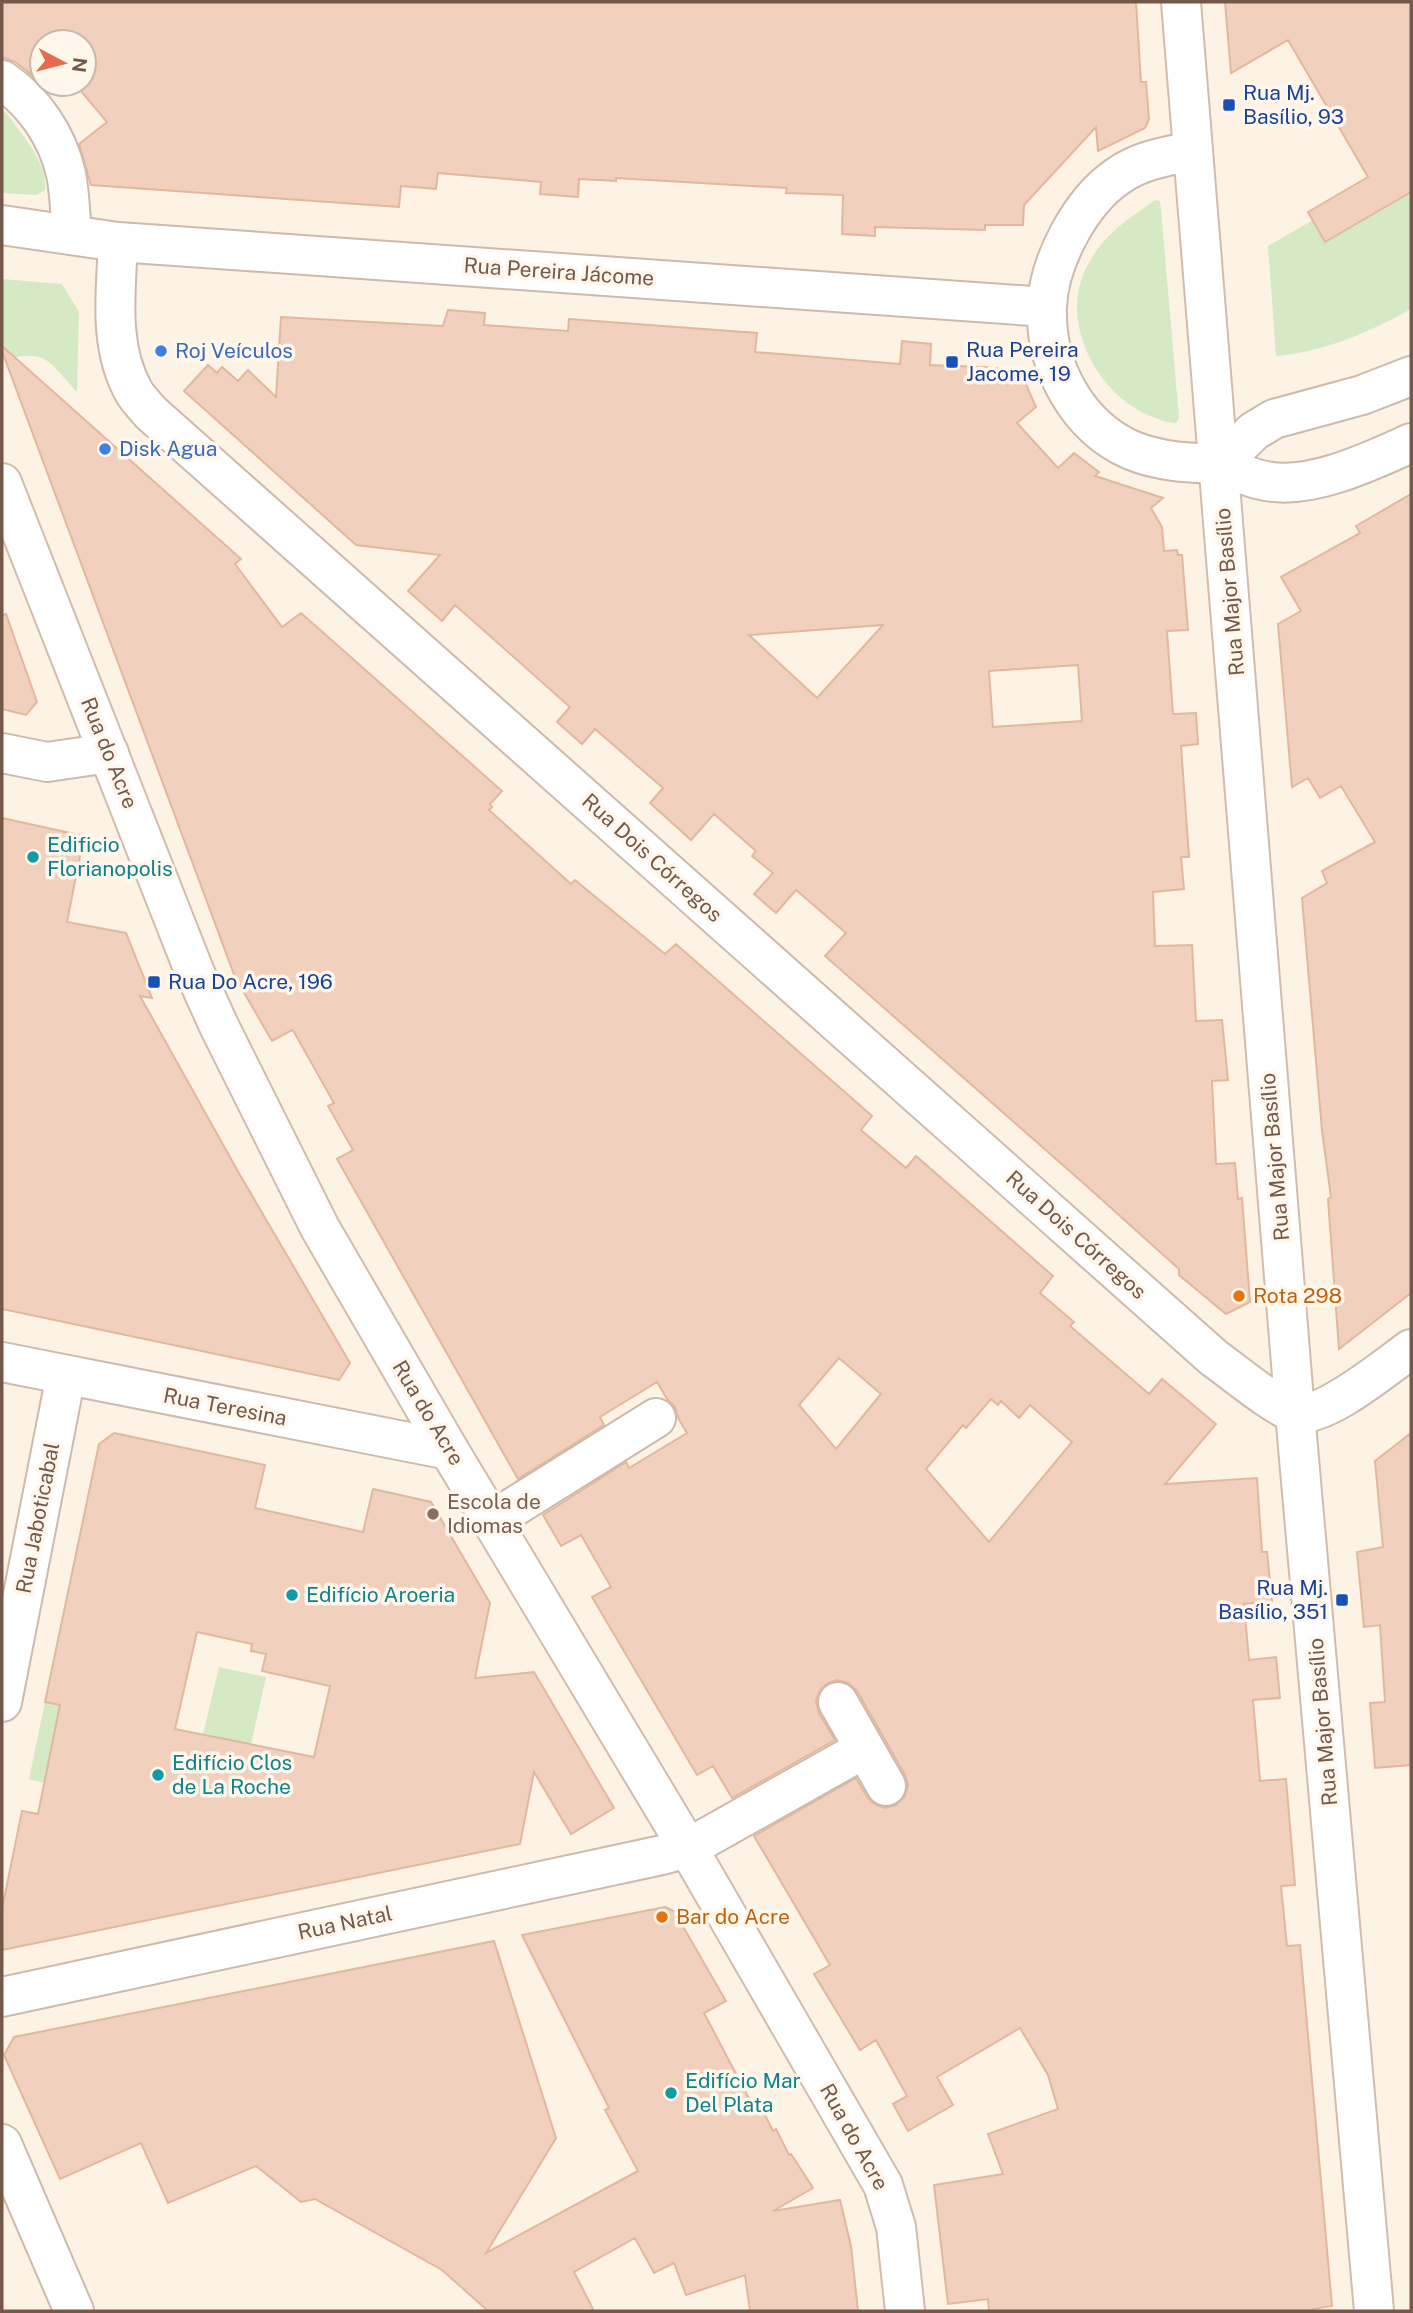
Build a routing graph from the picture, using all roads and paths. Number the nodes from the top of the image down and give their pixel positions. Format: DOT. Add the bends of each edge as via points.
graph roads {
  1 [pos="1181,2"];
  2 [pos="2,79"];
  3 [pos="1194,151"];
  4 [pos="2,225"];
  5 [pos="72,235"];
  6 [pos="118,242"];
  7 [pos="1046,307"];
  8 [pos="1411,376"];
  9 [pos="1411,443"];
  10 [pos="1220,464"];
  11 [pos="2,483"];
  12 [pos="2,753"];
  13 [pos="109,753"];
  14 [pos="1411,1349"];
  15 [pos="2,1362"];
  16 [pos="66,1375"];
  17 [pos="1295,1413"];
  18 [pos="656,1418"];
  19 [pos="449,1450"];
  20 [pos="493,1520"];
  21 [pos="2,1702"];
  22 [pos="838,1702"];
  23 [pos="864,1749"];
  24 [pos="886,1786"];
  25 [pos="688,1848"];
  26 [pos="2,1997"];
  27 [pos="2,2144"];
  28 [pos="74,2311"];
  29 [pos="905,2311"];
  30 [pos="1374,2311"];
  1 -- 3 [label="street, Rua Major Basílio"];
  2 -- 5 [label="street" via="50,128 66,174"];
  3 -- 7 [label="street" via="1133,167 1097,194 1070,232"];
  3 -- 10 [label="street, Rua Major Basílio"];
  4 -- 5 [label="street, Rua Pereira Jácome"];
  5 -- 6 [label="street, Rua Pereira Jácome"];
  6 -- 7 [label="street, Rua Pereira Jácome"];
  6 -- 17 [label="street, Rua Dois Córregos" via="116,334 134,393 151,413 1214,1358"];
  7 -- 10 [label="street" via="1058,373 1084,416 1106,436 1131,450 1174,462"];
  8 -- 10 [label="street" via="1274,419 1254,430"];
  9 -- 10 [label="street" via="1369,462 1288,483 1266,482"];
  10 -- 17 [label="street, Rua Major Basílio"];
  11 -- 13 [label="street, Rua do Acre"];
  12 -- 13 [label="street" via="47,762"];
  13 -- 19 [label="street, Rua do Acre" via="219,1026 320,1228"];
  14 -- 17 [label="street" via="1338,1401"];
  15 -- 16 [label="street, Rua Teresina"];
  16 -- 19 [label="street, Rua Teresina"];
  16 -- 21 [label="street, Rua Jaboticabal"];
  17 -- 30 [label="street, Rua Major Basílio"];
  18 -- 20 [label="street"];
  19 -- 20 [label="street, Rua do Acre"];
  20 -- 25 [label="street, Rua do Acre"];
  22 -- 23 [label="street"];
  23 -- 24 [label="street"];
  23 -- 25 [label="street, Rua Natal"];
  25 -- 26 [label="street, Rua Natal"];
  25 -- 29 [label="street, Rua do Acre" via="883,2185 896,2227"];
  27 -- 28 [label="street"];
}
